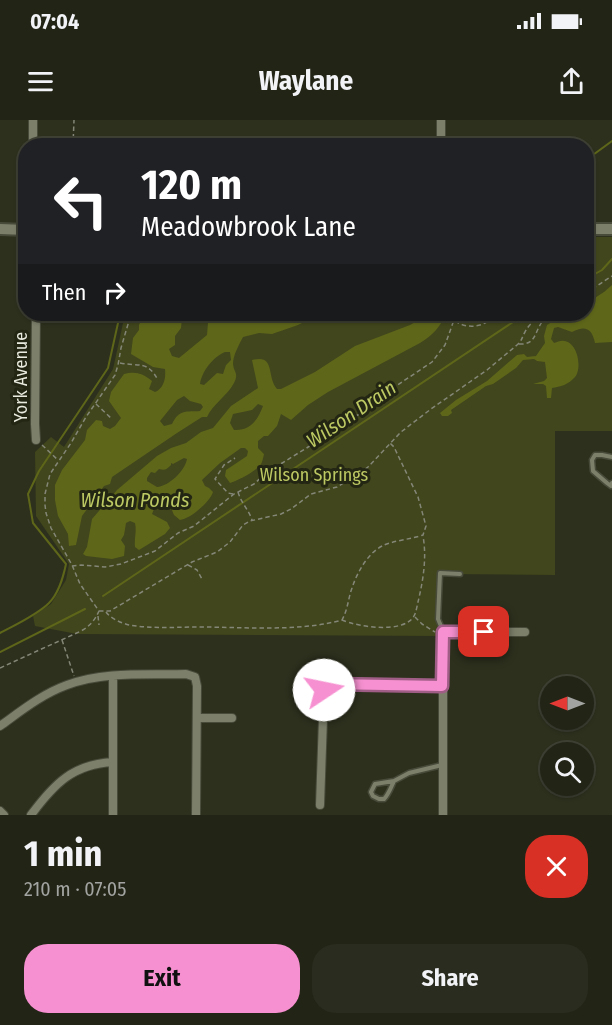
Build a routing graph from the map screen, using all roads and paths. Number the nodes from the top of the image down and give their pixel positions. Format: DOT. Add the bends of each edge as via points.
graph roads {
  1 [pos="33,120"];
  2 [pos="74,120"];
  3 [pos="441,120"];
  4 [pos="33,138"];
  5 [pos="73,138"];
  6 [pos="441,138"];
  7 [pos="0,229"];
  8 [pos="594,229"];
  9 [pos="18,230"];
  10 [pos="612,230"];
  11 [pos="612,276"];
  12 [pos="594,288"];
  13 [pos="36,321"];
  14 [pos="130,321"];
  15 [pos="453,321"];
  16 [pos="455,321"];
  17 [pos="488,321"];
  18 [pos="534,321"];
  19 [pos="543,321"];
  20 [pos="519,344"];
  21 [pos="119,362"];
  22 [pos="158,380"];
  23 [pos="95,404"];
  24 [pos="112,419"];
  25 [pos="36,440"];
  26 [pos="390,443"];
  27 [pos="44,446"];
  28 [pos="612,457"];
  29 [pos="235,458"];
  30 [pos="59,460"];
  31 [pos="612,485"];
  32 [pos="238,492"];
  33 [pos="234,494"];
  34 [pos="252,521"];
  35 [pos="423,535"];
  36 [pos="188,564"];
  37 [pos="72,566"];
  38 [pos="460,574"];
  39 [pos="202,579"];
  40 [pos="99,611"];
  41 [pos="106,612"];
  42 [pos="97,616"];
  43 [pos="414,616"];
  44 [pos="342,620"];
  45 [pos="99,625"];
  46 [pos="525,632"];
  47 [pos="443,635"];
  48 [pos="62,640"];
  49 [pos="0,668"];
  50 [pos="113,676"];
  51 [pos="76,682"];
  52 [pos="442,686"];
  53 [pos="197,718"];
  54 [pos="232,718"];
  55 [pos="0,726"];
  56 [pos="113,762"];
  57 [pos="443,765"];
  58 [pos="394,781"];
  59 [pos="320,805"];
  60 [pos="0,811"];
  61 [pos="4,815"];
  62 [pos="31,815"];
  63 [pos="113,815"];
  64 [pos="196,815"];
  65 [pos="443,815"];
  1 -- 4 [label="street"];
  2 -- 5 [label="path"];
  3 -- 6 [label="street"];
  7 -- 9 [label="street"];
  8 -- 10 [label="street"];
  11 -- 12 [label="path"];
  13 -- 25 [label="street, York Avenue"];
  14 -- 21 [label="path"];
  15 -- 32 [label="path" via="445,345 432,362 378,398 365,412 335,427"];
  16 -- 17 [label="path" via="479,326"];
  18 -- 20 [label="path"];
  19 -- 20 [label="path" via="528,344"];
  20 -- 26 [label="path"];
  21 -- 22 [label="path" via="145,365"];
  21 -- 23 [label="path"];
  23 -- 24 [label="path"];
  23 -- 30 [label="path"];
  26 -- 34 [label="path" via="368,466 337,487 311,494 280,514"];
  26 -- 35 [label="path" via="418,497 426,526"];
  27 -- 30 [label="path"];
  28 -- 31 [label="lane" via="595,455 592,460 594,471"];
  29 -- 33 [label="path" via="224,465 215,479"];
  30 -- 37 [label="path" via="50,474 45,505 51,528"];
  32 -- 33 [label="path"];
  32 -- 34 [label="path"];
  33 -- 37 [label="path" via="155,551 105,567"];
  34 -- 36 [label="path" via="217,552"];
  35 -- 43 [label="path" via="422,584"];
  35 -- 44 [label="path" via="383,546 370,555 355,579"];
  36 -- 39 [label="path"];
  36 -- 41 [label="path"];
  37 -- 40 [label="path"];
  38 -- 47 [label="lane" via="440,573 438,619"];
  40 -- 41 [label="path"];
  40 -- 42 [label="path"];
  41 -- 44 [label="path" via="127,624 149,627 277,627"];
  42 -- 45 [label="path"];
  42 -- 48 [label="path" via="90,626"];
  43 -- 44 [label="path" via="405,625 384,627"];
  43 -- 47 [label="path"];
  46 -- 47 [label="street"];
  47 -- 52 [label="street"];
  48 -- 49 [label="path"];
  48 -- 51 [label="path"];
  50 -- 51 [label="street"];
  50 -- 53 [label="street" via="195,677"];
  50 -- 56 [label="street"];
  51 -- 55 [label="street" via="32,703"];
  52 -- 57 [label="street"];
  52 -- 59 [label="street" via="330,684 324,690"];
  53 -- 54 [label="street"];
  53 -- 64 [label="street"];
  56 -- 62 [label="street" via="90,765 62,779"];
  56 -- 63 [label="street"];
  57 -- 58 [label="lane"];
  57 -- 65 [label="street"];
  58 -- 58 [label="lane" via="384,799 373,796 375,784"];
  60 -- 61 [label="street"];
}
